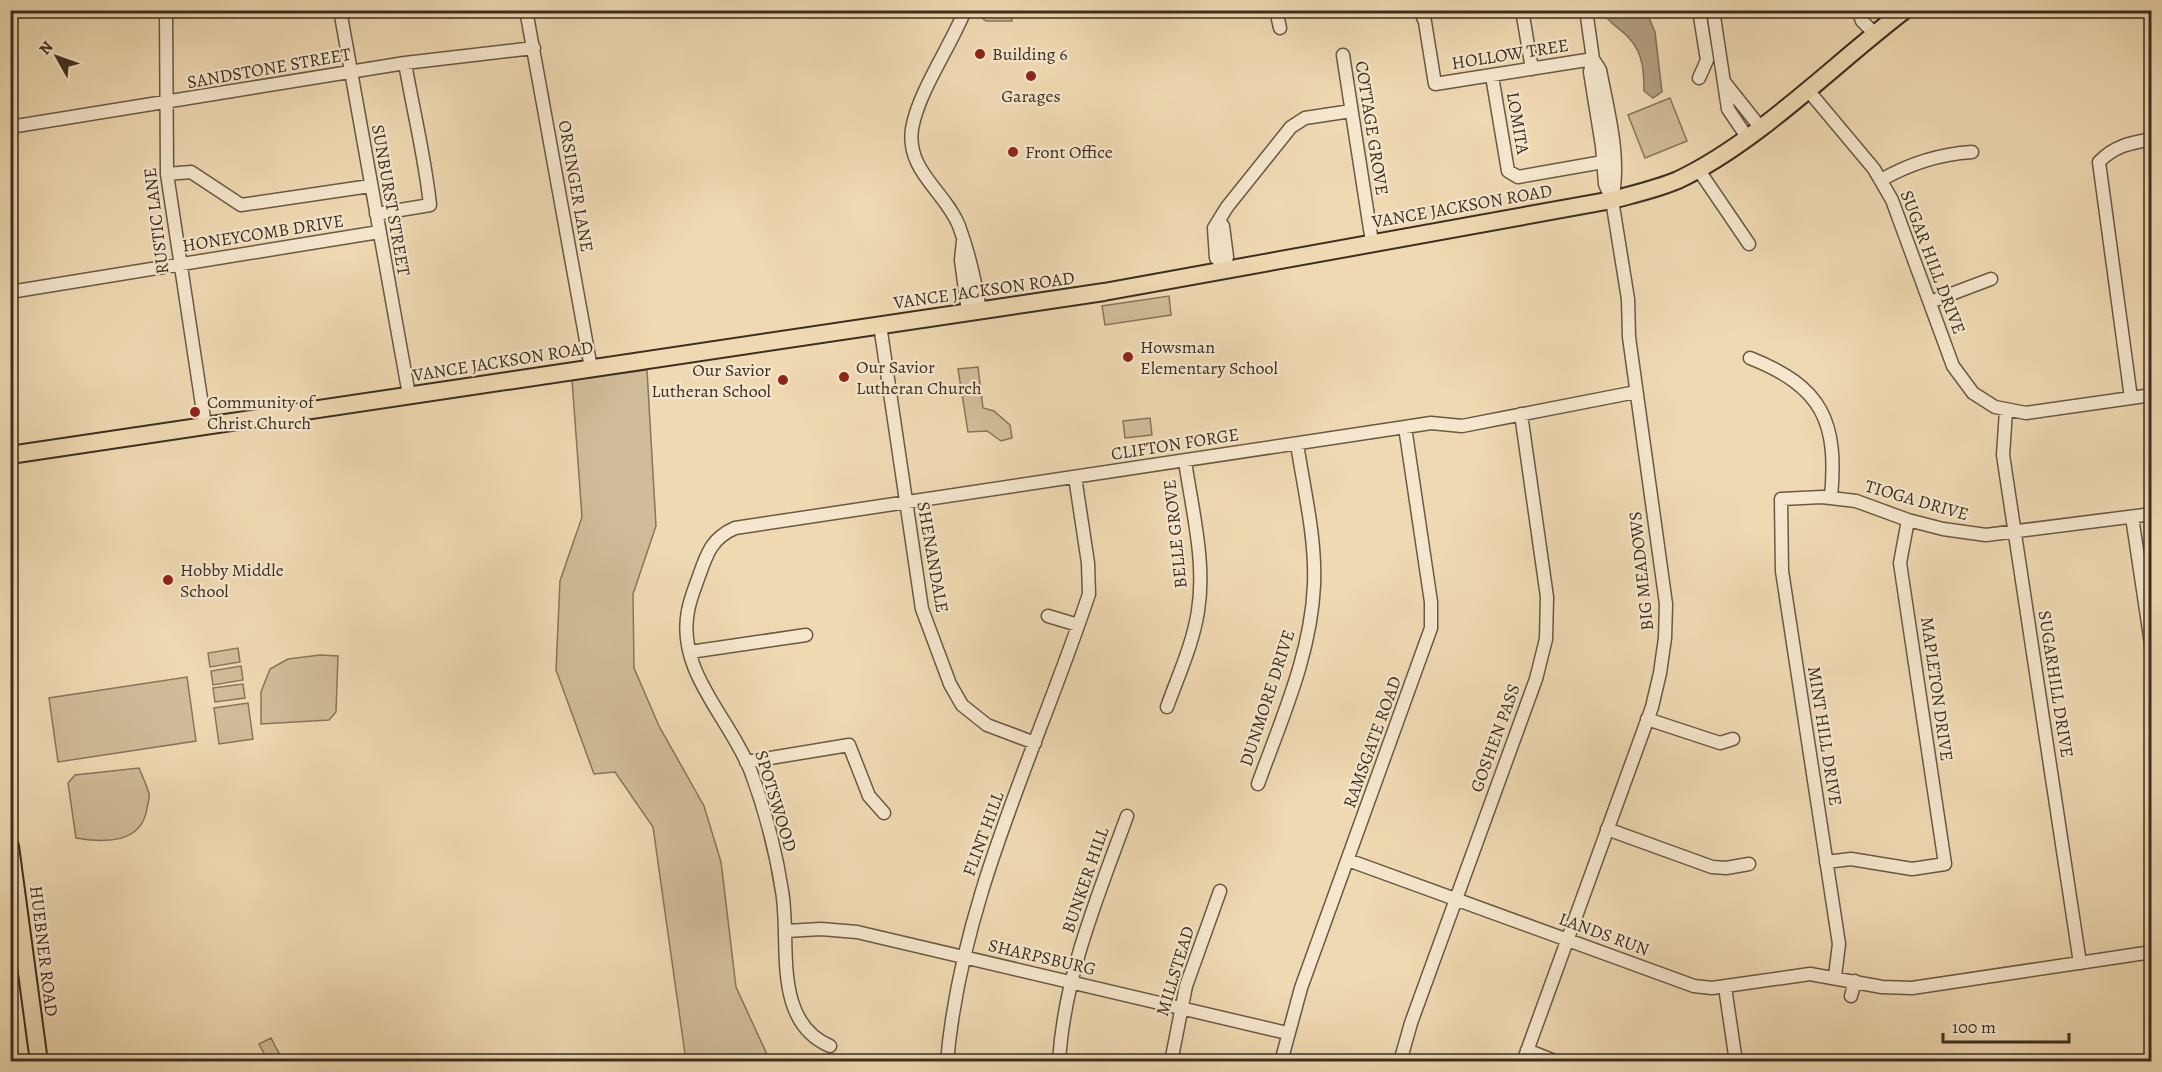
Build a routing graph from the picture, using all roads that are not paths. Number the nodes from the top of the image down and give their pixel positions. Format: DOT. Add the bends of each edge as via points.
graph roads {
  1 [pos="166,10"];
  2 [pos="340,10"];
  3 [pos="526,10"];
  4 [pos="965,10"];
  5 [pos="1276,10"];
  6 [pos="1419,10"];
  7 [pos="1522,10"];
  8 [pos="1586,10"];
  9 [pos="1700,10"];
  10 [pos="1713,10"];
  11 [pos="1858,10"];
  12 [pos="1905,10"];
  13 [pos="1280,28"];
  14 [pos="1875,34"];
  15 [pos="534,48"];
  16 [pos="1343,55"];
  17 [pos="1593,59"];
  18 [pos="405,63"];
  19 [pos="1532,69"];
  20 [pos="350,71"];
  21 [pos="1492,76"];
  22 [pos="1699,78"];
  23 [pos="1725,82"];
  24 [pos="1807,89"];
  25 [pos="1739,100"];
  26 [pos="166,104"];
  27 [pos="1728,109"];
  28 [pos="1352,111"];
  29 [pos="10,127"];
  30 [pos="1753,132"];
  31 [pos="2151,139"];
  32 [pos="1972,152"];
  33 [pos="1603,162"];
  34 [pos="1698,169"];
  35 [pos="166,174"];
  36 [pos="1881,180"];
  37 [pos="370,186"];
  38 [pos="1612,200"];
  39 [pos="376,214"];
  40 [pos="1219,221"];
  41 [pos="379,232"];
  42 [pos="1371,242"];
  43 [pos="1749,244"];
  44 [pos="1224,263"];
  45 [pos="179,265"];
  46 [pos="1991,279"];
  47 [pos="10,292"];
  48 [pos="1930,302"];
  49 [pos="974,311"];
  50 [pos="880,325"];
  51 [pos="1750,358"];
  52 [pos="591,368"];
  53 [pos="1636,392"];
  54 [pos="409,395"];
  55 [pos="2151,395"];
  56 [pos="2131,398"];
  57 [pos="2006,411"];
  58 [pos="1521,414"];
  59 [pos="205,424"];
  60 [pos="1405,427"];
  61 [pos="1297,444"];
  62 [pos="10,455"];
  63 [pos="1185,461"];
  64 [pos="1075,477"];
  65 [pos="1831,497"];
  66 [pos="1780,499"];
  67 [pos="905,503"];
  68 [pos="2151,514"];
  69 [pos="2132,517"];
  70 [pos="1908,520"];
  71 [pos="2015,533"];
  72 [pos="720,534"];
  73 [pos="1048,616"];
  74 [pos="1078,625"];
  75 [pos="806,635"];
  76 [pos="2151,646"];
  77 [pos="690,652"];
  78 [pos="1167,707"];
  79 [pos="1647,719"];
  80 [pos="1733,740"];
  81 [pos="1035,744"];
  82 [pos="746,762"];
  83 [pos="1258,784"];
  84 [pos="884,813"];
  85 [pos="1127,816"];
  86 [pos="1607,829"];
  87 [pos="10,846"];
  88 [pos="1348,860"];
  89 [pos="1826,862"];
  90 [pos="1749,864"];
  91 [pos="1220,891"];
  92 [pos="1456,899"];
  93 [pos="786,931"];
  94 [pos="1566,939"];
  95 [pos="2151,952"];
  96 [pos="964,957"];
  97 [pos="2080,963"];
  98 [pos="1835,976"];
  99 [pos="1855,981"];
  100 [pos="1072,983"];
  101 [pos="1725,987"];
  102 [pos="1851,996"];
  103 [pos="1181,1008"];
  104 [pos="1287,1033"];
  105 [pos="830,1046"];
  106 [pos="1525,1056"];
  107 [pos="39,1062"];
  108 [pos="947,1062"];
  109 [pos="1059,1062"];
  110 [pos="1171,1062"];
  111 [pos="1281,1062"];
  112 [pos="1400,1062"];
  113 [pos="1557,1062"];
  114 [pos="1736,1062"];
  1 -- 26 [label="street, RUSTIC LANE"];
  2 -- 20 [label="street, SUNBURST STREET"];
  3 -- 15 [label="street, ORSINGER LANE"];
  4 -- 49 [label="street" via="920,105 911,143 919,169 952,213 969,250"];
  5 -- 13 [label="street"];
  6 -- 21 [label="street, HOLLOW TREE" via="1425,22 1435,84"];
  7 -- 19 [label="street, LOMITA"];
  8 -- 17 [label="street, BIG MEADOWS"];
  9 -- 22 [label="street" via="1707,60"];
  10 -- 23 [label="street"];
  11 -- 14 [label="street" via="1862,21"];
  12 -- 14 [label="main road, VANCE JACKSON ROAD"];
  14 -- 24 [label="main road, VANCE JACKSON ROAD"];
  15 -- 18 [label="street, SANDSTONE STREET"];
  15 -- 52 [label="street, ORSINGER LANE"];
  16 -- 28 [label="street, COTTAGE GROVE"];
  17 -- 19 [label="street, HOLLOW TREE"];
  17 -- 33 [label="street, BIG MEADOWS" via="1590,72"];
  17 -- 38 [label="street, BIG MEADOWS" via="1600,70 1613,145 1616,181"];
  18 -- 20 [label="street, SANDSTONE STREET"];
  18 -- 39 [label="street" via="414,121 426,162 430,205"];
  19 -- 21 [label="street, HOLLOW TREE"];
  20 -- 26 [label="street, SANDSTONE STREET"];
  20 -- 37 [label="street, SUNBURST STREET"];
  21 -- 33 [label="street, LOMITA" via="1511,175"];
  23 -- 25 [label="street"];
  23 -- 27 [label="street"];
  24 -- 30 [label="main road, VANCE JACKSON ROAD"];
  24 -- 36 [label="street, SUGAR HILL DRIVE"];
  25 -- 27 [label="street"];
  25 -- 30 [label="street"];
  26 -- 29 [label="street, SANDSTONE STREET"];
  26 -- 35 [label="street, RUSTIC LANE"];
  27 -- 30 [label="street"];
  28 -- 40 [label="street" via="1305,118 1291,127"];
  28 -- 42 [label="street, COTTAGE GROVE"];
  30 -- 34 [label="main road, VANCE JACKSON ROAD"];
  31 -- 56 [label="street" via="2118,147 2099,162"];
  32 -- 36 [label="street" via="1940,155"];
  33 -- 38 [label="street, BIG MEADOWS" via="1605,184"];
  34 -- 38 [label="main road, VANCE JACKSON ROAD" via="1660,187"];
  34 -- 43 [label="street"];
  35 -- 37 [label="street" via="191,172 241,205"];
  35 -- 45 [label="street, RUSTIC LANE"];
  36 -- 48 [label="street, SUGAR HILL DRIVE" via="1900,219"];
  37 -- 39 [label="street, SUNBURST STREET"];
  38 -- 42 [label="main road, VANCE JACKSON ROAD"];
  38 -- 53 [label="street, BIG MEADOWS" via="1628,299"];
  39 -- 41 [label="street, SUNBURST STREET"];
  40 -- 44 [label="street" via="1214,228 1214,247 1216,258"];
  40 -- 44 [label="street" via="1233,253"];
  41 -- 45 [label="street, HONEYCOMB DRIVE"];
  41 -- 54 [label="street, SUNBURST STREET"];
  42 -- 44 [label="main road, VANCE JACKSON ROAD"];
  44 -- 49 [label="main road, VANCE JACKSON ROAD" via="1104,292"];
  45 -- 47 [label="street, HONEYCOMB DRIVE"];
  45 -- 59 [label="street, RUSTIC LANE"];
  46 -- 48 [label="street"];
  48 -- 57 [label="street, SUGAR HILL DRIVE" via="1961,381 1980,399"];
  49 -- 50 [label="main road, VANCE JACKSON ROAD"];
  50 -- 52 [label="main road, VANCE JACKSON ROAD"];
  50 -- 67 [label="street, SHENANDALE"];
  51 -- 65 [label="street" via="1790,376 1815,401 1832,443"];
  52 -- 54 [label="main road, VANCE JACKSON ROAD"];
  53 -- 58 [label="street, CLIFTON FORGE"];
  53 -- 79 [label="street, BIG MEADOWS" via="1666,604 1660,673"];
  54 -- 59 [label="main road, VANCE JACKSON ROAD"];
  55 -- 56 [label="street"];
  56 -- 57 [label="street" via="2039,412"];
  57 -- 71 [label="street, SUGARHILL DRIVE" via="2002,443"];
  58 -- 60 [label="street, CLIFTON FORGE" via="1462,426 1431,423"];
  58 -- 92 [label="street, GOSHEN PASS" via="1545,582 1546,639 1536,680"];
  59 -- 62 [label="main road, VANCE JACKSON ROAD"];
  60 -- 61 [label="street, CLIFTON FORGE"];
  60 -- 88 [label="street, RAMSGATE ROAD" via="1431,602 1431,628"];
  61 -- 63 [label="street, CLIFTON FORGE"];
  61 -- 83 [label="street, DUNMORE DRIVE" via="1313,553 1311,616 1296,678"];
  63 -- 64 [label="street, CLIFTON FORGE"];
  63 -- 78 [label="street, BELLE GROVE" via="1200,591 1194,631"];
  64 -- 67 [label="street, CLIFTON FORGE"];
  64 -- 74 [label="street, FLINT HILL" via="1089,578 1089,594"];
  65 -- 66 [label="street, TIOGA DRIVE"];
  65 -- 70 [label="street, TIOGA DRIVE" via="1869,505"];
  66 -- 89 [label="street, MINT HILL DRIVE" via="1782,571"];
  67 -- 72 [label="street, CLIFTON FORGE" via="735,528"];
  67 -- 81 [label="street, SHENANDALE" via="922,609 953,692 980,721"];
  68 -- 69 [label="street, TIOGA DRIVE"];
  69 -- 71 [label="street, TIOGA DRIVE"];
  69 -- 76 [label="street"];
  70 -- 71 [label="street, TIOGA DRIVE" via="1971,534"];
  70 -- 89 [label="street, MAPLETON DRIVE" via="1900,563 1945,864 1912,869 1851,858"];
  71 -- 97 [label="street, SUGARHILL DRIVE"];
  72 -- 77 [label="street, SPOTSWOOD" via="706,554 688,610"];
  73 -- 74 [label="street"];
  74 -- 81 [label="street, FLINT HILL"];
  75 -- 77 [label="street"];
  77 -- 82 [label="street, SPOTSWOOD" via="700,681"];
  79 -- 80 [label="street" via="1720,743"];
  79 -- 86 [label="street, BIG MEADOWS"];
  81 -- 96 [label="street, FLINT HILL" via="983,885"];
  82 -- 84 [label="street" via="849,745 869,796"];
  82 -- 93 [label="street, SPOTSWOOD" via="772,846"];
  85 -- 100 [label="street, BUNKER HILL" via="1086,929"];
  86 -- 90 [label="street" via="1713,867"];
  86 -- 94 [label="street, BIG MEADOWS"];
  87 -- 107 [label="main road, HUEBNER ROAD"];
  88 -- 92 [label="street, LANDS RUN"];
  88 -- 104 [label="street, RAMSGATE ROAD"];
  89 -- 98 [label="street, MINT HILL DRIVE" via="1839,944"];
  91 -- 103 [label="street, MILLSTEAD"];
  92 -- 94 [label="street, LANDS RUN"];
  92 -- 112 [label="street, GOSHEN PASS"];
  93 -- 96 [label="street, SHARPSBURG" via="838,929"];
  93 -- 105 [label="street, SPOTSWOOD" via="787,981 793,1006 814,1037"];
  94 -- 101 [label="street, LANDS RUN" via="1694,986"];
  94 -- 106 [label="street, BIG MEADOWS"];
  95 -- 97 [label="street, LANDS RUN"];
  96 -- 100 [label="street, SHARPSBURG"];
  96 -- 108 [label="street, FLINT HILL"];
  97 -- 99 [label="street, LANDS RUN" via="1912,988"];
  98 -- 99 [label="street, LANDS RUN"];
  98 -- 101 [label="street, LANDS RUN" via="1797,974"];
  99 -- 102 [label="street"];
  100 -- 103 [label="street, SHARPSBURG"];
  100 -- 109 [label="street, BUNKER HILL"];
  101 -- 114 [label="street"];
  103 -- 104 [label="street, SHARPSBURG"];
  103 -- 110 [label="street, MILLSTEAD"];
  104 -- 111 [label="street, RAMSGATE ROAD"];
  106 -- 113 [label="street"];
}
